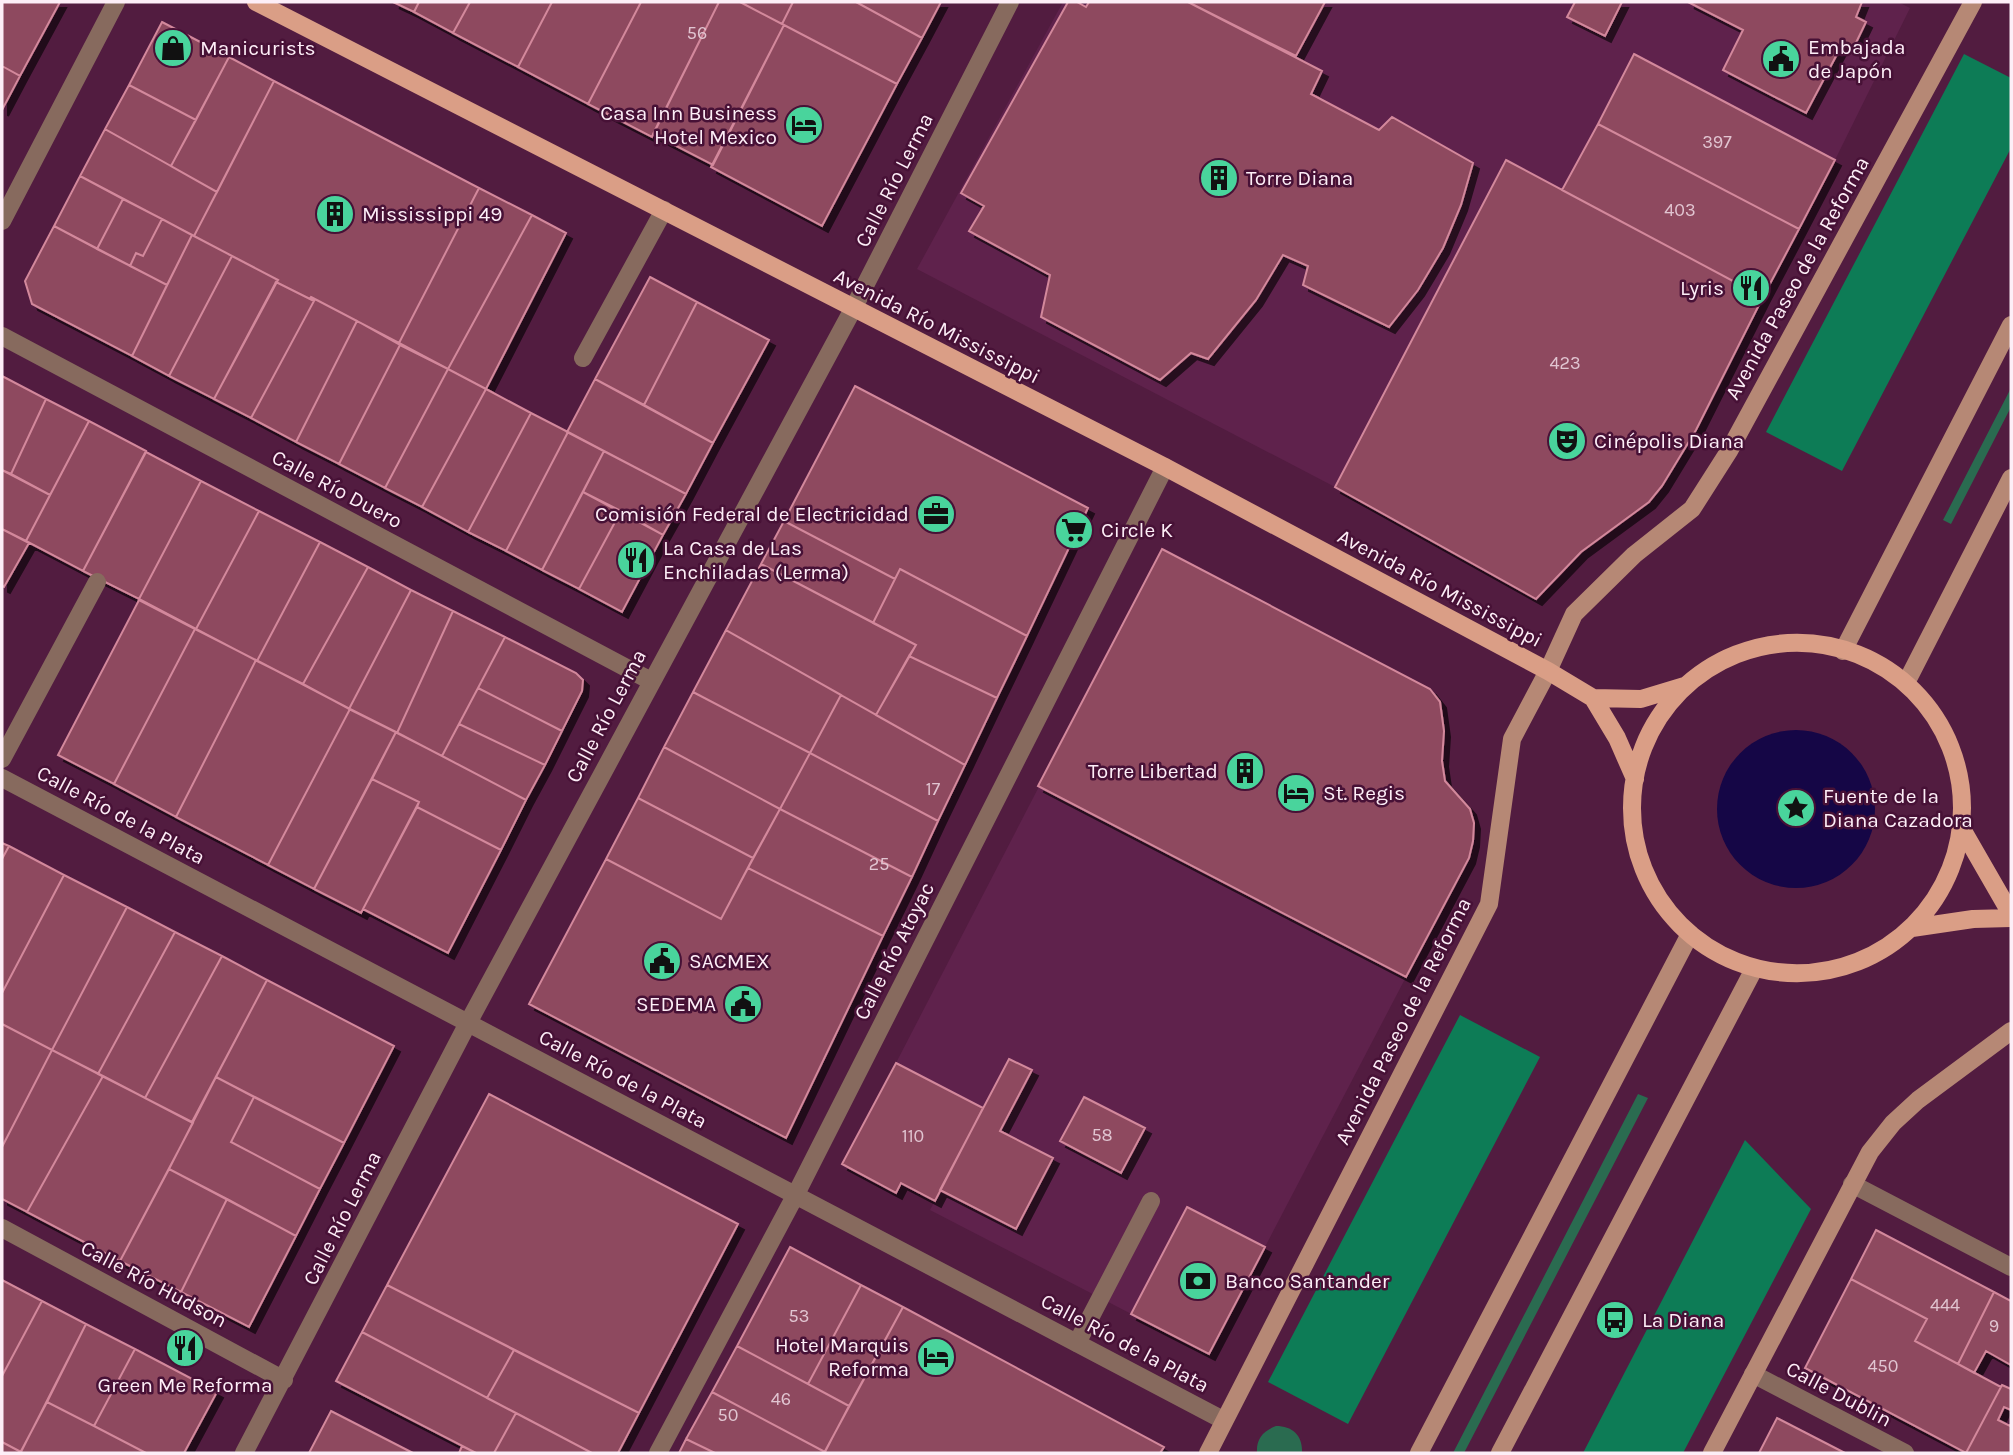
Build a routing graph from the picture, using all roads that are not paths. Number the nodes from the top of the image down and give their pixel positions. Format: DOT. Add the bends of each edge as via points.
graph roads {
  1 [pos="116,2"];
  2 [pos="256,2"];
  3 [pos="1010,2"];
  4 [pos="1973,2"];
  5 [pos="664,210"];
  6 [pos="2,221"];
  7 [pos="853,309"];
  8 [pos="2011,325"];
  9 [pos="2,336"];
  10 [pos="583,358"];
  11 [pos="1165,467"];
  12 [pos="2011,478"];
  13 [pos="97,582"];
  14 [pos="1843,650"];
  15 [pos="1548,671"];
  16 [pos="651,681"];
  17 [pos="1906,683"];
  18 [pos="1691,684"];
  19 [pos="1593,698"];
  20 [pos="2,759"];
  21 [pos="2,778"];
  22 [pos="1635,779"];
  23 [pos="1962,829"];
  24 [pos="2011,916"];
  25 [pos="1912,928"];
  26 [pos="1689,934"];
  27 [pos="1754,969"];
  28 [pos="468,1023"];
  29 [pos="2011,1031"];
  30 [pos="1852,1184"];
  31 [pos="795,1196"];
  32 [pos="1151,1201"];
  33 [pos="2,1228"];
  34 [pos="2011,1267"];
  35 [pos="1077,1343"];
  36 [pos="1753,1374"];
  37 [pos="284,1380"];
  38 [pos="1223,1420"];
  39 [pos="244,1453"];
  40 [pos="658,1453"];
  41 [pos="1208,1453"];
  42 [pos="1419,1453"];
  43 [pos="1500,1453"];
  44 [pos="1712,1453"];
  45 [pos="1905,1453"];
  1 -- 6 [label="street"];
  2 -- 5 [label="main road, Avenida Río Mississippi"];
  3 -- 7 [label="street, Calle Río Lerma"];
  4 -- 15 [label="street, Avenida Paseo de la Reforma" via="1729,451 1692,509 1634,555 1574,614"];
  5 -- 7 [label="main road, Avenida Río Mississippi"];
  5 -- 10 [label="street"];
  7 -- 11 [label="main road, Avenida Río Mississippi"];
  7 -- 16 [label="street, Calle Río Lerma"];
  8 -- 14 [label="street"];
  9 -- 16 [label="street, Calle Río Duero"];
  11 -- 15 [label="main road, Avenida Río Mississippi"];
  11 -- 31 [label="street, Calle Río Atoyac"];
  12 -- 17 [label="street"];
  13 -- 20 [label="street"];
  14 -- 17 [label="main road" via="1865,656"];
  14 -- 18 [label="main road" via="1814,643 1760,646 1711,666"];
  15 -- 19 [label="main road, Avenida Río Mississippi"];
  15 -- 38 [label="street, Avenida Paseo de la Reforma" via="1511,739 1489,904"];
  16 -- 28 [label="street, Calle Río Lerma"];
  17 -- 23 [label="main road" via="1942,726 1961,776"];
  18 -- 19 [label="main road, Avenida Río Mississippi" via="1641,699"];
  18 -- 22 [label="main road" via="1670,701 1643,746"];
  19 -- 22 [label="main road, Avenida Río Mississippi"];
  21 -- 28 [label="street, Calle Río de la Plata"];
  22 -- 26 [label="main road" via="1630,801 1637,857 1662,908"];
  23 -- 24 [label="main road"];
  23 -- 25 [label="main road" via="1946,883"];
  24 -- 25 [label="main road"];
  25 -- 27 [label="main road" via="1865,960 1810,974"];
  26 -- 27 [label="main road" via="1703,947"];
  26 -- 42 [label="street"];
  27 -- 43 [label="street"];
  28 -- 31 [label="street, Calle Río de la Plata"];
  28 -- 37 [label="street, Calle Río Lerma"];
  29 -- 30 [label="street" via="1893,1123"];
  30 -- 34 [label="street"];
  30 -- 36 [label="street"];
  31 -- 35 [label="street, Calle Río de la Plata"];
  31 -- 40 [label="street, Calle Río Atoyac"];
  32 -- 35 [label="street"];
  33 -- 37 [label="street, Calle Río Hudson"];
  35 -- 38 [label="street, Calle Río de la Plata"];
  36 -- 44 [label="street"];
  36 -- 45 [label="street, Calle Dublin"];
  37 -- 39 [label="street, Calle Río Lerma"];
  38 -- 41 [label="street, Avenida Paseo de la Reforma"];
}
